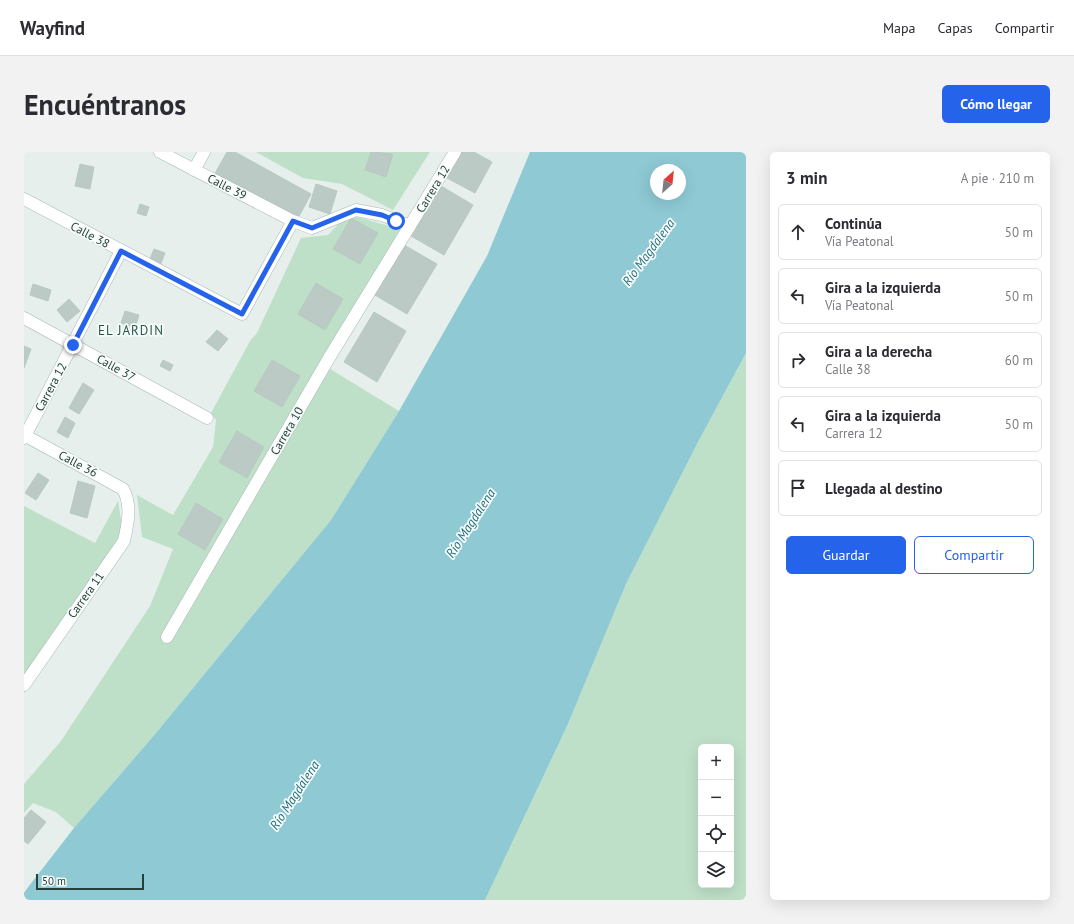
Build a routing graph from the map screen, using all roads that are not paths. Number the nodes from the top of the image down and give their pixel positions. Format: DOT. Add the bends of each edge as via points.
graph roads {
  1 [pos="160,152"];
  2 [pos="204,152"];
  3 [pos="455,152"];
  4 [pos="194,170"];
  5 [pos="24,199"];
  6 [pos="293,221"];
  7 [pos="410,226"];
  8 [pos="121,251"];
  9 [pos="24,318"];
  10 [pos="73,345"];
  11 [pos="207,418"];
  12 [pos="24,436"];
  13 [pos="128,498"];
  14 [pos="167,637"];
  15 [pos="24,685"];
  1 -- 4 [label="street, Calle 39"];
  2 -- 4 [label="street"];
  3 -- 7 [label="street, Carrera 12"];
  4 -- 6 [label="street, Calle 39"];
  5 -- 8 [label="street, Calle 38"];
  6 -- 7 [label="street, Calle 39" via="312,228 356,210 382,215"];
  6 -- 8 [label="street, Calle 38" via="242,314"];
  7 -- 14 [label="street, Carrera 10" via="329,358"];
  8 -- 10 [label="street, Carrera 12"];
  9 -- 10 [label="street, Calle 37"];
  10 -- 11 [label="street, Calle 37"];
  10 -- 12 [label="street, Carrera 12"];
  12 -- 13 [label="street, Calle 36" via="124,489"];
  13 -- 15 [label="street, Carrera 11" via="128,523 124,541"];
}
